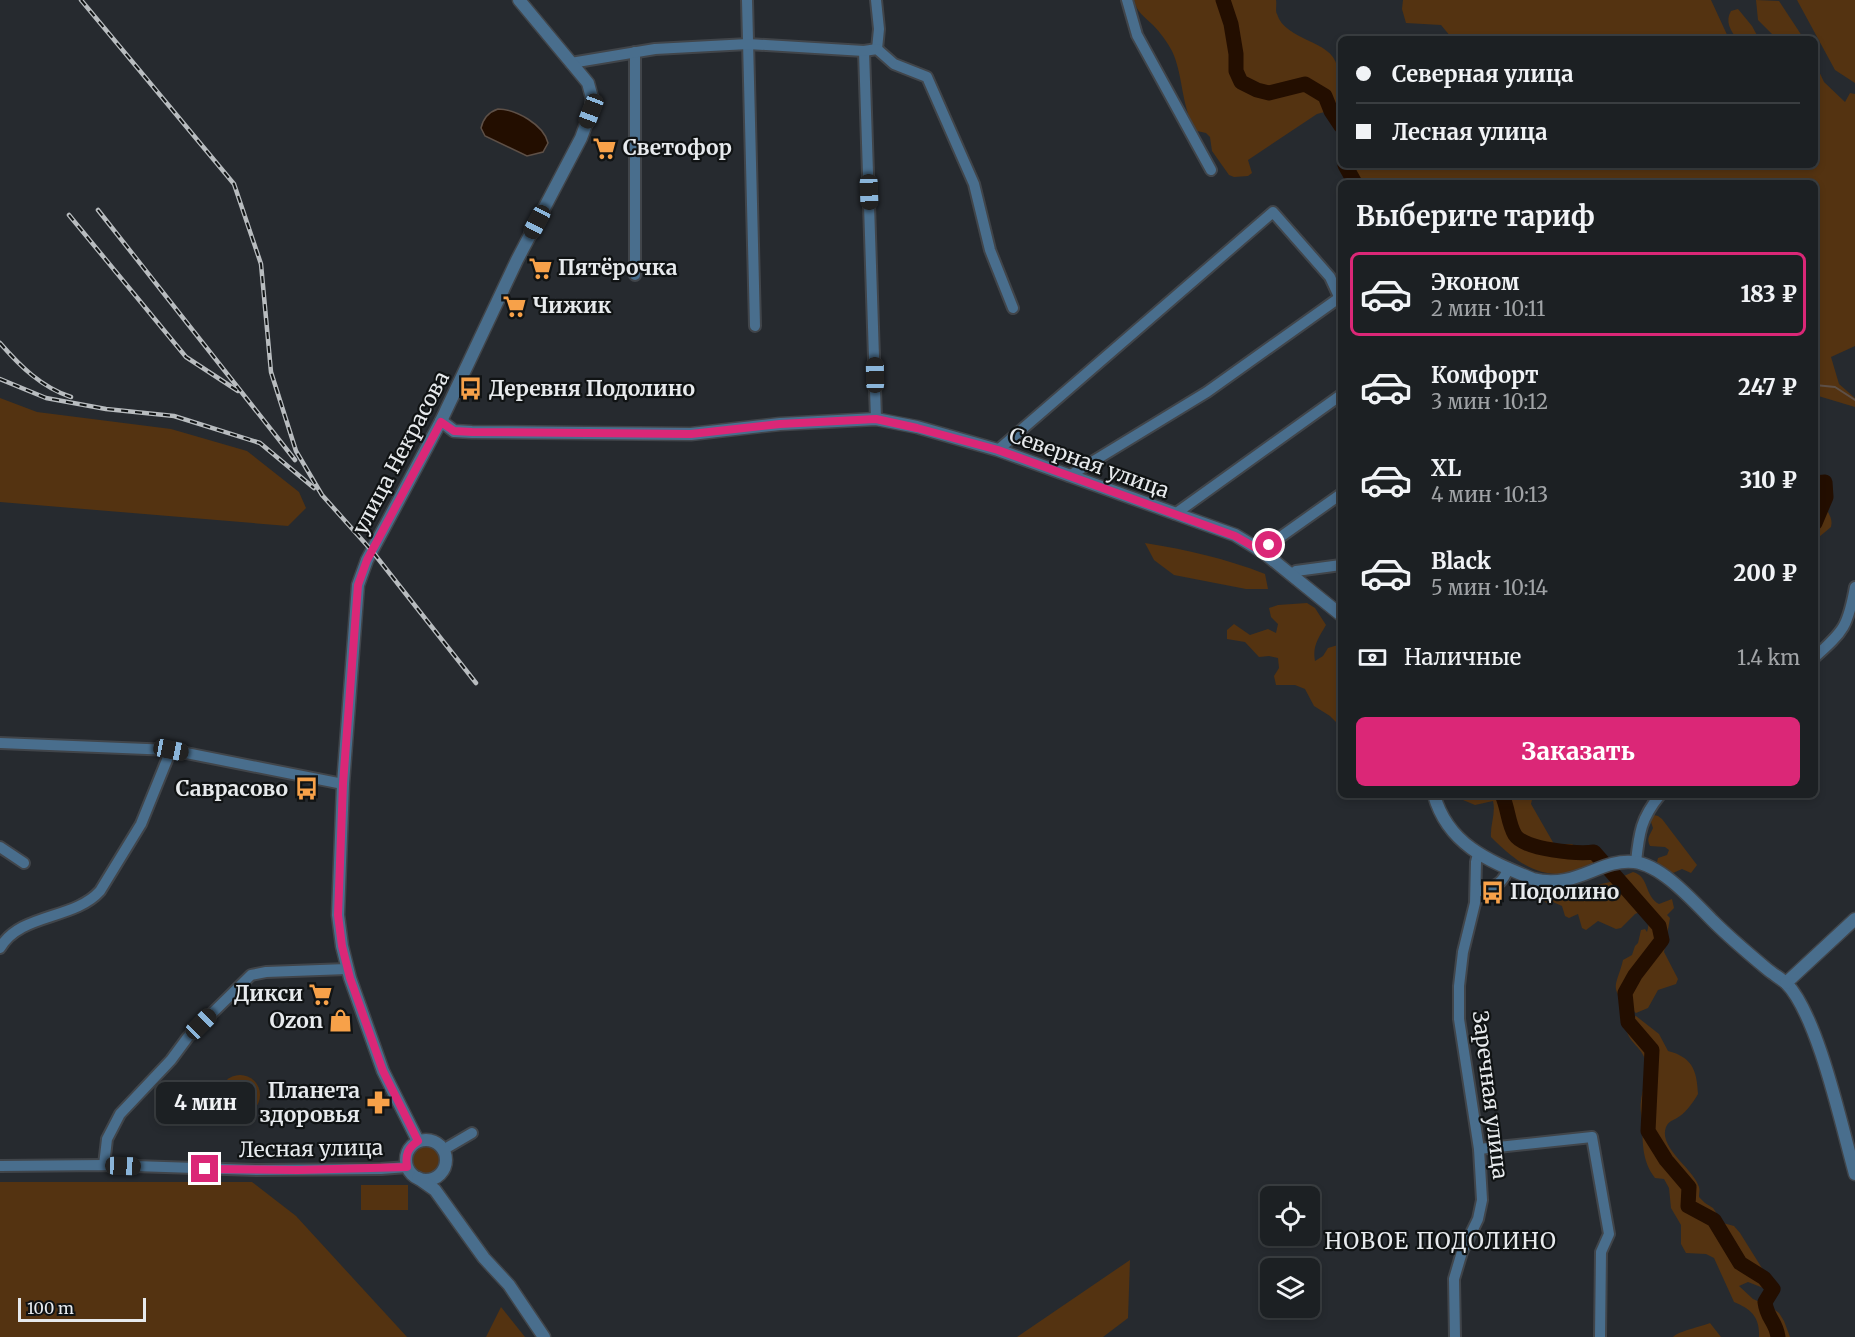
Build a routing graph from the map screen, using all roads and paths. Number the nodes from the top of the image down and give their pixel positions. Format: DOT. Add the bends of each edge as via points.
graph roads {
  1 [pos="519,0"];
  2 [pos="747,0"];
  3 [pos="876,0"];
  4 [pos="1127,0"];
  5 [pos="748,44"];
  6 [pos="878,49"];
  7 [pos="864,51"];
  8 [pos="635,52"];
  9 [pos="571,63"];
  10 [pos="1211,170"];
  11 [pos="635,275"];
  12 [pos="1338,295"];
  13 [pos="1338,301"];
  14 [pos="1013,308"];
  15 [pos="755,326"];
  16 [pos="1338,397"];
  17 [pos="876,419"];
  18 [pos="441,422"];
  19 [pos="998,450"];
  20 [pos="1069,476"];
  21 [pos="1338,496"];
  22 [pos="1175,514"];
  23 [pos="1263,552"];
  24 [pos="1338,565"];
  25 [pos="1292,574"];
  26 [pos="1855,587"];
  27 [pos="1338,612"];
  28 [pos="1818,654"];
  29 [pos="0,743"];
  30 [pos="171,750"];
  31 [pos="343,784"];
  32 [pos="1435,798"];
  33 [pos="1658,798"];
  34 [pos="0,847"];
  35 [pos="1478,854"];
  36 [pos="1636,862"];
  37 [pos="24,863"];
  38 [pos="1508,868"];
  39 [pos="1476,892"];
  40 [pos="1855,919"];
  41 [pos="0,948"];
  42 [pos="347,969"];
  43 [pos="1786,983"];
  44 [pos="472,1133"];
  45 [pos="418,1141"];
  46 [pos="1479,1149"];
  47 [pos="443,1150"];
  48 [pos="0,1166"];
  49 [pos="104,1166"];
  50 [pos="407,1167"];
  51 [pos="441,1173"];
  52 [pos="1855,1174"];
  53 [pos="418,1179"];
  54 [pos="446,1205"];
  55 [pos="544,1337"];
  56 [pos="1455,1337"];
  57 [pos="1600,1337"];
  1 -- 9 [label="street, улица Некрасова"];
  2 -- 5 [label="street"];
  3 -- 6 [label="street"];
  4 -- 10 [label="street" via="1137,35"];
  5 -- 7 [label="street"];
  5 -- 8 [label="street"];
  5 -- 15 [label="street"];
  6 -- 7 [label="street"];
  6 -- 14 [label="street" via="894,64 927,76 974,184 990,250"];
  7 -- 17 [label="street"];
  8 -- 9 [label="street"];
  8 -- 11 [label="street"];
  9 -- 18 [label="street, улица Некрасова" via="588,83 591,111"];
  12 -- 19 [label="street" via="1330,277 1273,212"];
  13 -- 20 [label="street" via="1207,392"];
  16 -- 22 [label="street"];
  17 -- 18 [label="street, Северная улица" via="691,434 472,432 454,431"];
  17 -- 19 [label="street, Северная улица"];
  18 -- 31 [label="street, улица Некрасова" via="367,560 358,585"];
  19 -- 20 [label="street, Северная улица"];
  20 -- 22 [label="street, Северная улица"];
  21 -- 23 [label="street"];
  22 -- 23 [label="street, Северная улица" via="1235,536"];
  23 -- 25 [label="street, Северная улица"];
  24 -- 25 [label="street"];
  25 -- 27 [label="street, Северная улица"];
  26 -- 28 [label="street" via="1845,627"];
  29 -- 30 [label="street"];
  30 -- 31 [label="street"];
  30 -- 41 [label="street" via="141,824 100,891 80,907 27,926 5,940"];
  31 -- 42 [label="street, улица Некрасова" via="338,915"];
  32 -- 35 [label="street" via="1444,820 1467,848"];
  33 -- 36 [label="street" via="1645,816"];
  34 -- 37 [label="street"];
  35 -- 38 [label="street"];
  35 -- 39 [label="street, Заречная улица"];
  36 -- 38 [label="street" via="1553,882 1533,879"];
  36 -- 43 [label="street" via="1672,883"];
  38 -- 39 [label="street" via="1497,886"];
  39 -- 46 [label="street, Заречная улица" via="1462,952 1459,1019"];
  40 -- 43 [label="street"];
  42 -- 45 [label="street, улица Некрасова" via="383,1071"];
  42 -- 49 [label="street" via="251,975 188,1037 120,1114 107,1139"];
  43 -- 52 [label="street" via="1817,1044"];
  44 -- 47 [label="street"];
  45 -- 47 [label="street" via="433,1141"];
  45 -- 50 [label="street" via="405,1156"];
  46 -- 56 [label="street, Заречная улица" via="1482,1200 1454,1279"];
  46 -- 57 [label="street" via="1592,1137 1609,1234 1601,1252"];
  47 -- 51 [label="street" via="446,1158"];
  48 -- 49 [label="street, Лесная улица"];
  49 -- 50 [label="street, Лесная улица" via="257,1170"];
  50 -- 53 [label="street"];
  51 -- 53 [label="street" via="434,1178"];
  51 -- 54 [label="street"];
  53 -- 54 [label="street" via="435,1190"];
  54 -- 55 [label="street"];
}
